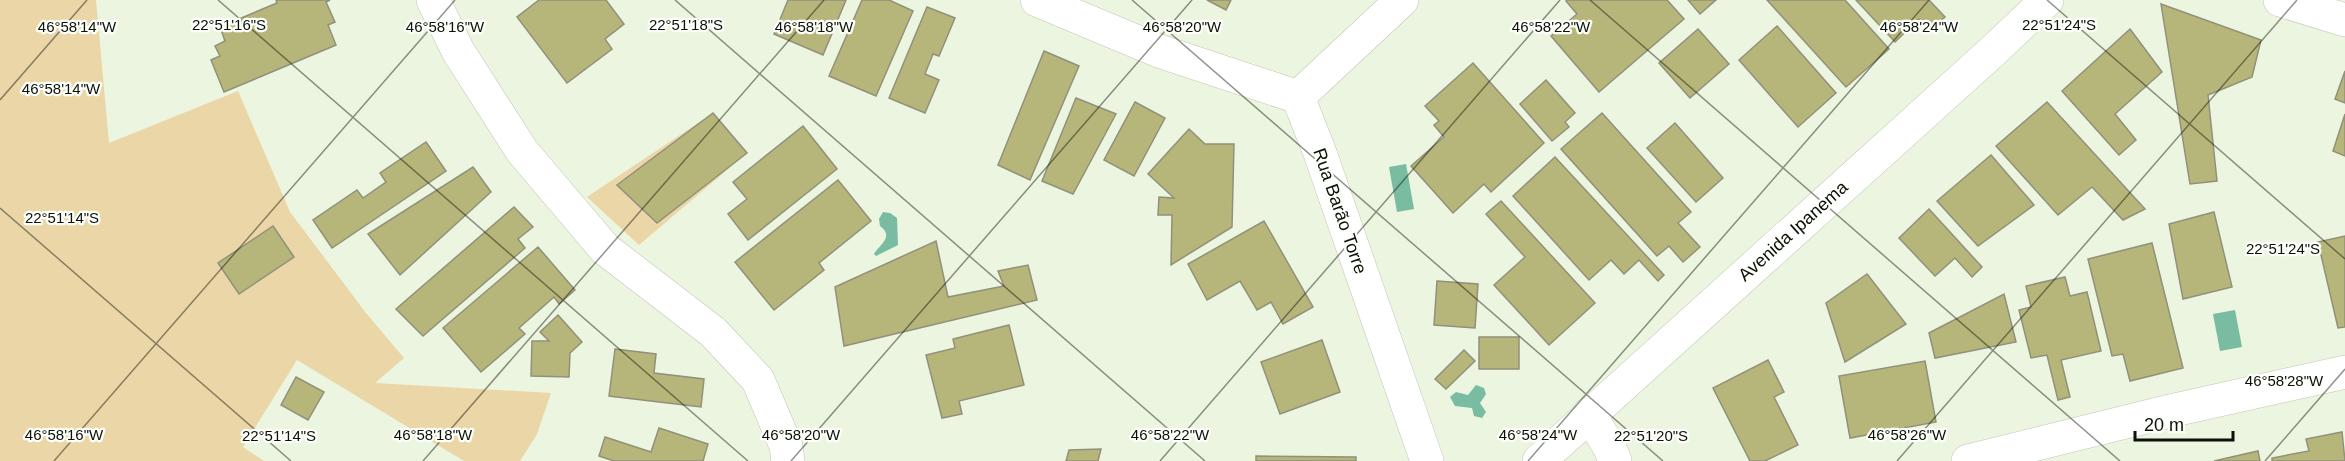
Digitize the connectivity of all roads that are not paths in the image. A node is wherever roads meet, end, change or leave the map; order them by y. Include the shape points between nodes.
1 (432, 0) edge
2 (1036, 0) edge
3 (1402, 0) edge
4 (2047, 0) edge
5 (2280, 0) edge
6 (2345, 20) edge
7 (1298, 97) junction
8 (2345, 372) edge
9 (1589, 414) junction
10 (788, 461) edge
11 (1427, 461) edge
12 (1539, 461) edge
13 (1615, 461) edge
14 (1968, 461) edge

1 - 10 street via 458,51 522,151 605,249 713,332 758,380 786,446
2 - 7 street via 1160,51
3 - 7 street
4 - 9 street, Avenida Ipanema
5 - 6 street
7 - 11 street, Rua Barão Torre
8 - 14 street
9 - 12 street, Avenida Ipanema
9 - 13 street

